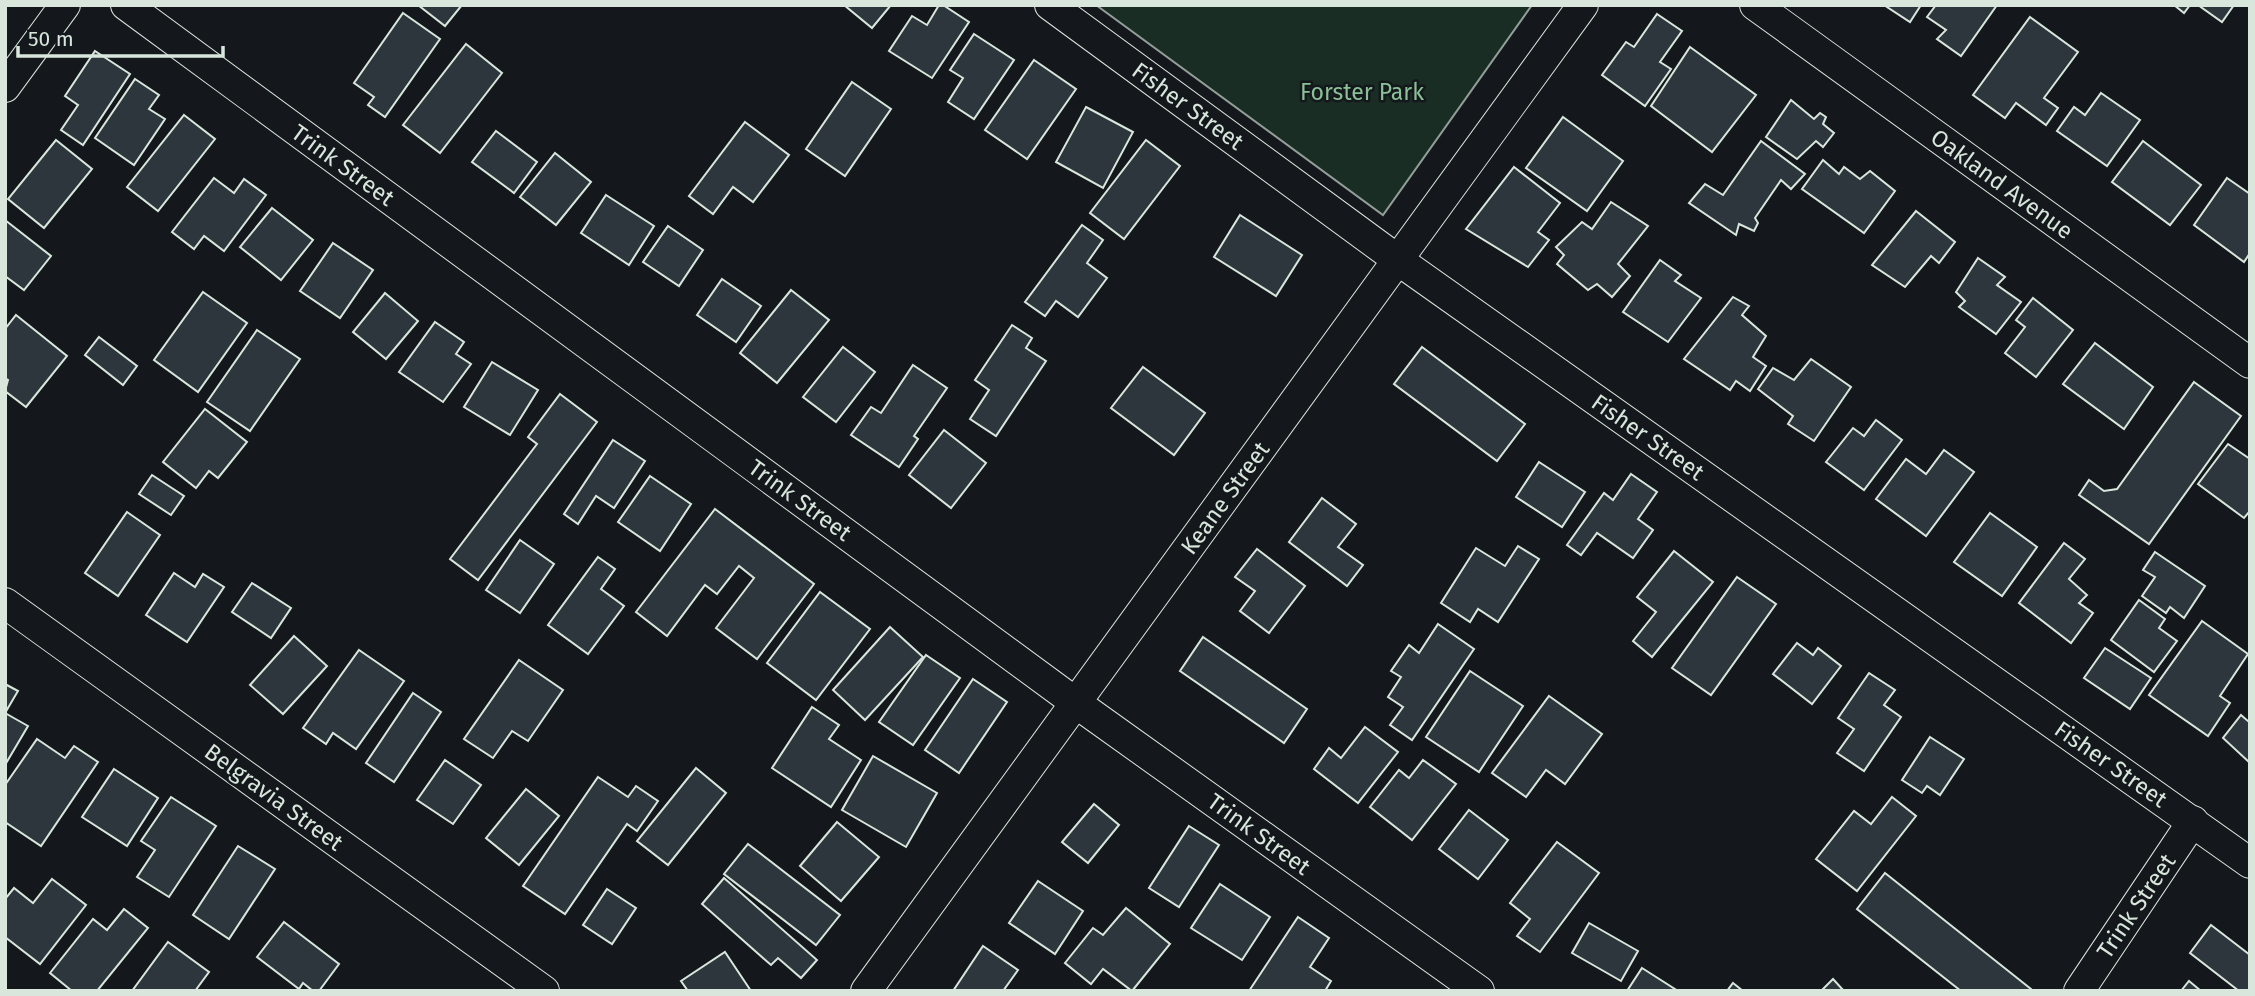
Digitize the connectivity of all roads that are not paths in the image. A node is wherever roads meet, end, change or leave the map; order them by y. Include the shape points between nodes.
1 (65, 5) edge
2 (126, 5) edge
3 (1050, 5) edge
4 (1583, 5) edge
5 (1755, 5) edge
6 (5, 87) edge
7 (1398, 260) junction
8 (2250, 363) edge
9 (5, 603) edge
10 (1076, 703) junction
11 (2193, 821) junction
12 (2250, 863) edge
13 (544, 991) edge
14 (866, 991) edge
15 (1479, 991) edge
16 (2079, 991) edge

1 - 6 street
2 - 10 street, Trink Street
3 - 7 street, Fisher Street
4 - 7 street, Keane Street
5 - 8 street, Oakland Avenue
7 - 10 street, Keane Street
7 - 11 street, Fisher Street
9 - 13 street, Belgravia Street
10 - 14 street, Keane Street
10 - 15 street, Trink Street
11 - 12 street, Fisher Street
11 - 16 street, Trink Street

